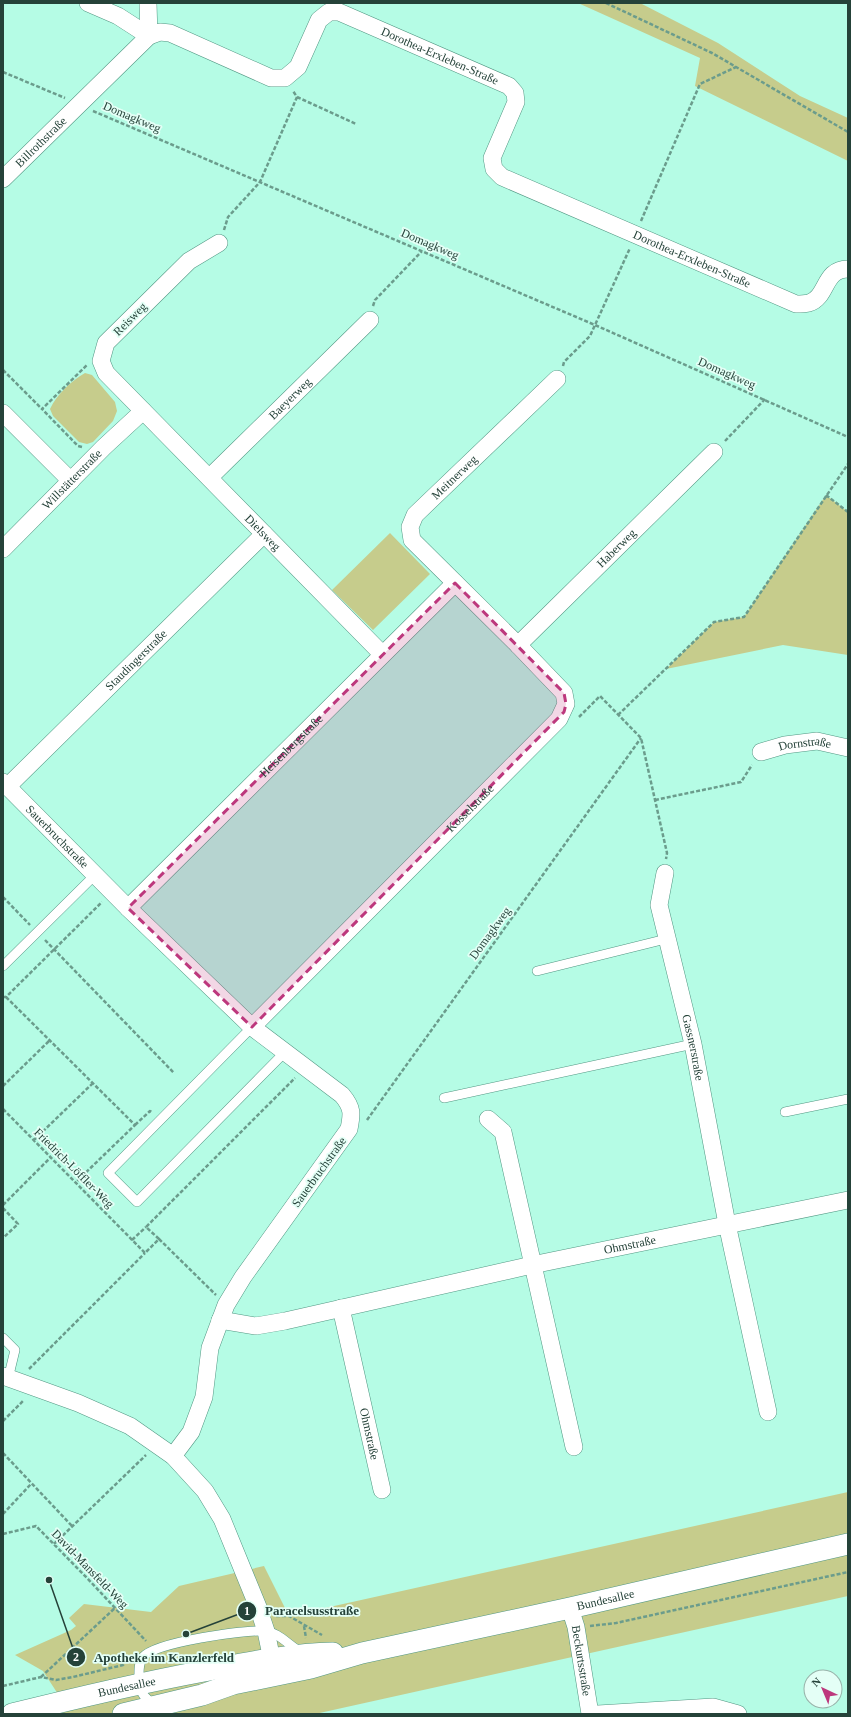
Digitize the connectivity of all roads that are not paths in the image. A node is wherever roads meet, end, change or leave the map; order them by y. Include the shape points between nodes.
1 (88, 3) edge
2 (148, 3) edge
3 (149, 36) junction
4 (3, 179) edge
5 (219, 243) road end
6 (848, 269) edge
7 (370, 320) road end
8 (557, 379) road end
9 (143, 411) junction
10 (3, 413) edge
11 (714, 452) road end
12 (210, 477) junction
13 (71, 482) junction
14 (264, 534) junction
15 (3, 549) edge
16 (455, 583) junction
17 (518, 645) junction
18 (382, 654) junction
19 (848, 748) edge
20 (761, 752) road end
21 (5, 784) edge
22 (665, 873) road end
23 (95, 875) junction
24 (128, 908) junction
25 (666, 939) junction
26 (3, 966) edge
27 (537, 971) dead end
28 (252, 1027) junction
29 (693, 1044) junction
30 (285, 1052) junction
31 (444, 1098) dead end
32 (848, 1099) edge
33 (785, 1112) dead end
34 (488, 1119) dead end
35 (848, 1200) edge
36 (727, 1224) junction
37 (532, 1265) junction
38 (341, 1308) junction
39 (223, 1312) junction
40 (3, 1338) edge
41 (9, 1379) edge
42 (768, 1412) dead end
43 (574, 1447) dead end
44 (172, 1456) junction
45 (382, 1490) dead end
46 (848, 1544) edge
47 (570, 1608) junction
48 (266, 1631) junction
49 (362, 1653) junction
50 (308, 1654) junction
51 (274, 1667) junction
52 (140, 1684) junction
53 (159, 1706) junction
54 (12, 1714) edge
55 (123, 1714) edge
56 (590, 1714) edge
57 (598, 1714) edge
58 (738, 1714) edge

1 - 3 street via 118,16
2 - 3 street
3 - 4 street, Billrothstraße
3 - 6 street, Dorothea-Erxleben-Straße via 160,32 170,33 271,78 285,78 298,67 319,20 329,12 339,12 509,86 515,93 516,102 492,158 494,169 502,177 796,304 810,303 819,295 831,275 840,269
5 - 9 street, Reisweg via 189,260 106,343 101,361 106,373
7 - 12 street, Baeyerweg
8 - 16 street, Meitnerweg via 415,515 410,527 412,540
9 - 12 street, Dielsweg
9 - 13 street, Willstätterstraße via 104,446
10 - 13 street
11 - 17 street, Haberweg
12 - 14 street, Dielsweg
13 - 15 street, Willstätterstraße
14 - 18 street, Dielsweg
14 - 21 street, Staudingerstraße
16 - 17 street
16 - 18 street, Heisenbergstraße
17 - 28 street, Kosselstraße via 564,693 564,712
18 - 24 street, Heisenbergstraße
19 - 20 street, Dornstraße via 817,741 785,745
21 - 23 street, Sauerbruchstraße
22 - 25 street, Gassnerstraße via 659,905
23 - 24 street, Sauerbruchstraße
23 - 26 lane
24 - 28 street, Sauerbruchstraße
25 - 27 lane
25 - 29 street, Gassnerstraße
28 - 30 street, Sauerbruchstraße
28 - 30 lane via 108,1173 137,1202
29 - 31 lane
29 - 36 street, Gassnerstraße
30 - 39 street, Sauerbruchstraße via 350,1104 352,1116 349,1129 243,1277
32 - 33 lane
34 - 37 street via 503,1132
35 - 36 street, Ohmstraße
36 - 37 street, Ohmstraße
36 - 42 street
37 - 38 street, Ohmstraße
37 - 43 street
38 - 39 street, Ohmstraße via 256,1326
38 - 45 street, Ohmstraße
39 - 44 street, Sauerbruchstraße via 210,1348 204,1397 191,1432
40 - 41 lane via 15,1350
41 - 44 street via 130,1426
44 - 48 street via 206,1491 222,1519
46 - 47 street, Bundesallee
47 - 49 street, Bundesallee
47 - 56 street, Beckurtsstraße via 576,1627
48 - 50 lane via 278,1635 299,1651
48 - 51 street
48 - 52 lane via 225,1633 155,1649 143,1657 139,1669
49 - 50 street, Bundesallee
49 - 51 street, Bundesallee via 311,1668
50 - 51 street, Bundesallee
51 - 52 street, Bundesallee
51 - 53 street, Bundesallee via 202,1695
52 - 53 lane via 142,1694 149,1702
52 - 54 street, Bundesallee
53 - 55 street, Bundesallee
57 - 58 street via 713,1707

